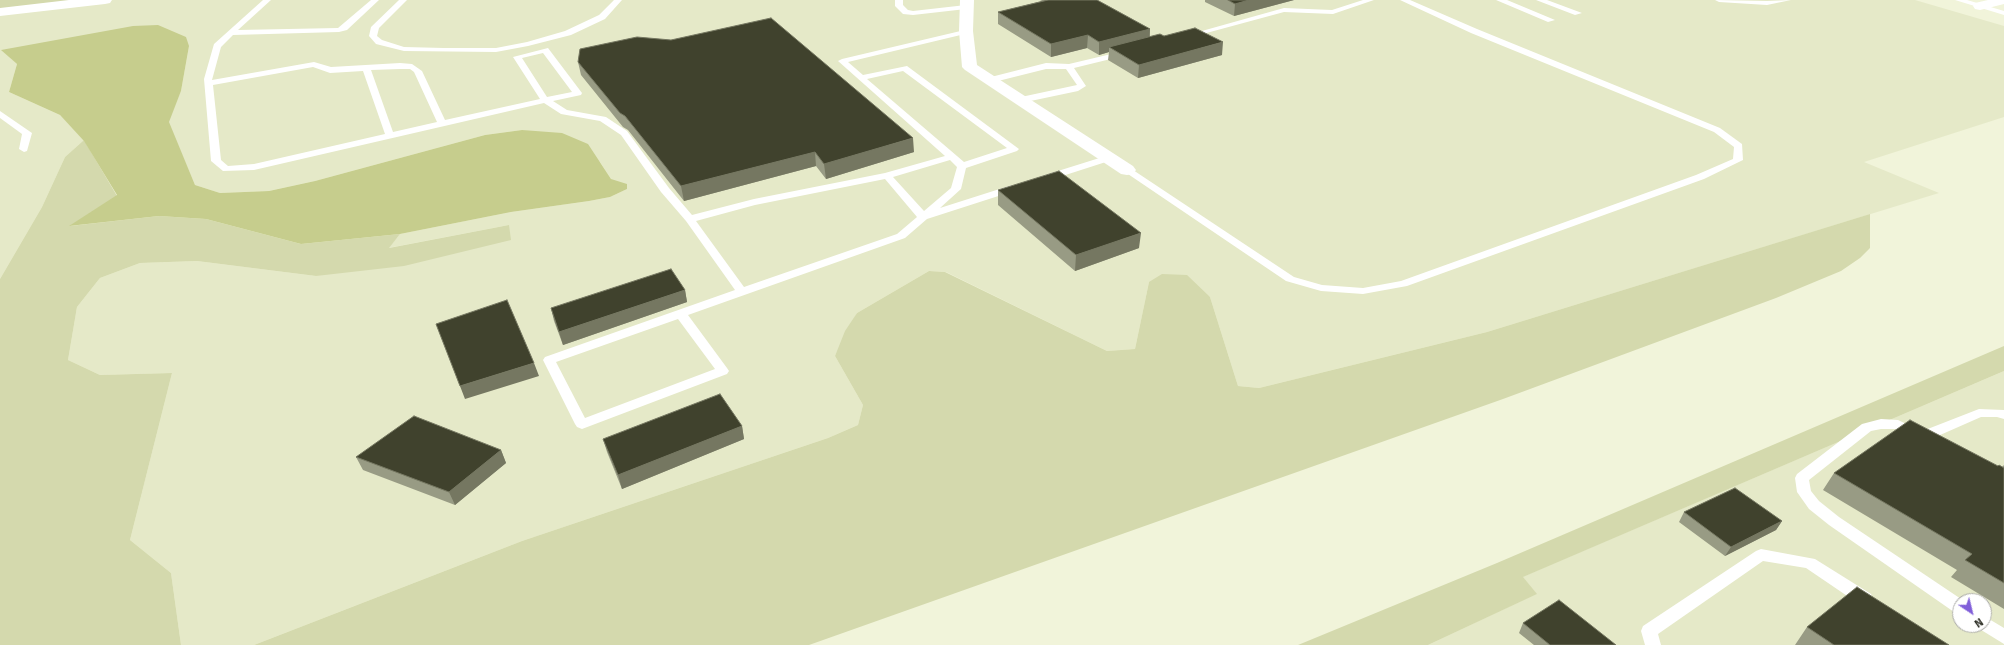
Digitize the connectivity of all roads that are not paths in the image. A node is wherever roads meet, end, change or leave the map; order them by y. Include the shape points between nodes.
1 (105, 0) edge
2 (267, 0) edge
3 (375, 0) edge
4 (403, 0) edge
5 (618, 0) edge
6 (899, 0) edge
7 (1370, 0) edge
8 (1404, 0) edge
9 (1500, 0) edge
10 (1526, 0) edge
11 (1540, 0) edge
12 (1719, 0) edge
13 (1787, 0) edge
14 (1959, 0) edge
15 (2004, 0) edge
16 (966, 4) edge
17 (1511, 4) junction
18 (1980, 6) junction
19 (0, 12) edge
20 (1578, 13) dead end
21 (2004, 13) edge
22 (1551, 20) dead end
23 (966, 31) junction
24 (231, 32) junction
25 (1177, 39) edge
26 (528, 44) junction
27 (496, 50) junction
28 (1131, 51) edge
29 (517, 57) junction
30 (1069, 67) junction
31 (366, 68) junction
32 (861, 78) junction
33 (990, 80) junction
34 (209, 83) junction
35 (544, 100) junction
36 (1021, 100) junction
37 (0, 114) edge
38 (442, 124) junction
39 (390, 136) junction
40 (24, 149) dead end
41 (951, 157) junction
42 (1109, 158) junction
43 (962, 166) junction
44 (1127, 170) joint
45 (887, 176) junction
46 (1037, 181) edge
47 (1022, 186) edge
48 (924, 217) junction
49 (690, 219) junction
50 (742, 292) junction
51 (681, 314) junction
52 (2004, 415) edge
53 (1922, 437) junction
54 (1934, 446) edge
55 (1952, 602) edge
56 (1876, 606) edge
57 (1992, 629) edge
58 (2004, 637) edge
59 (1653, 645) edge

1 - 19 street
2 - 24 lane
3 - 24 lane via 339,30
4 - 27 lane via 375,27 373,36 379,42 404,49
5 - 26 lane via 602,17 568,33
6 - 16 lane via 899,6 906,12 913,13
7 - 25 lane via 1333,12 1284,10
8 - 44 lane via 1717,130 1739,146 1738,160 1700,177 1403,284 1363,291 1321,288 1290,279
9 - 17 lane
10 - 17 lane
11 - 20 lane
12 - 13 lane via 1767,3
14 - 18 lane
15 - 18 street
16 - 23 street
17 - 22 lane
18 - 21 lane
23 - 32 lane via 842,61
23 - 33 street via 970,67
24 - 34 lane via 217,46
26 - 27 lane
26 - 29 lane
27 - 29 lane
28 - 30 lane
29 - 35 lane
29 - 35 lane via 545,50 578,93
30 - 33 lane via 1046,66
30 - 36 lane via 1082,86
31 - 34 lane via 330,70 314,64 300,65
31 - 38 lane via 400,66 412,67 418,71
31 - 39 lane
32 - 41 lane
32 - 43 lane via 904,68 1014,149
33 - 36 street
34 - 39 lane via 216,161 226,169 254,167
35 - 38 lane
35 - 49 lane via 564,112 603,120 624,133 665,190
36 - 42 street
37 - 40 lane via 27,133
38 - 39 lane
41 - 43 lane
41 - 45 lane
42 - 44 street
42 - 46 lane
43 - 48 lane via 956,189
45 - 48 lane
45 - 49 lane via 754,202
47 - 48 lane
48 - 50 lane via 901,236
49 - 50 lane
50 - 51 lane
51 - 51 lane via 549,360 582,424 723,371
52 - 53 lane via 1979,414
53 - 54 lane
53 - 55 lane via 1898,425 1867,426 1802,478 1804,492 1814,505 1834,521
56 - 59 lane via 1810,563 1761,555 1649,631
57 - 58 lane

